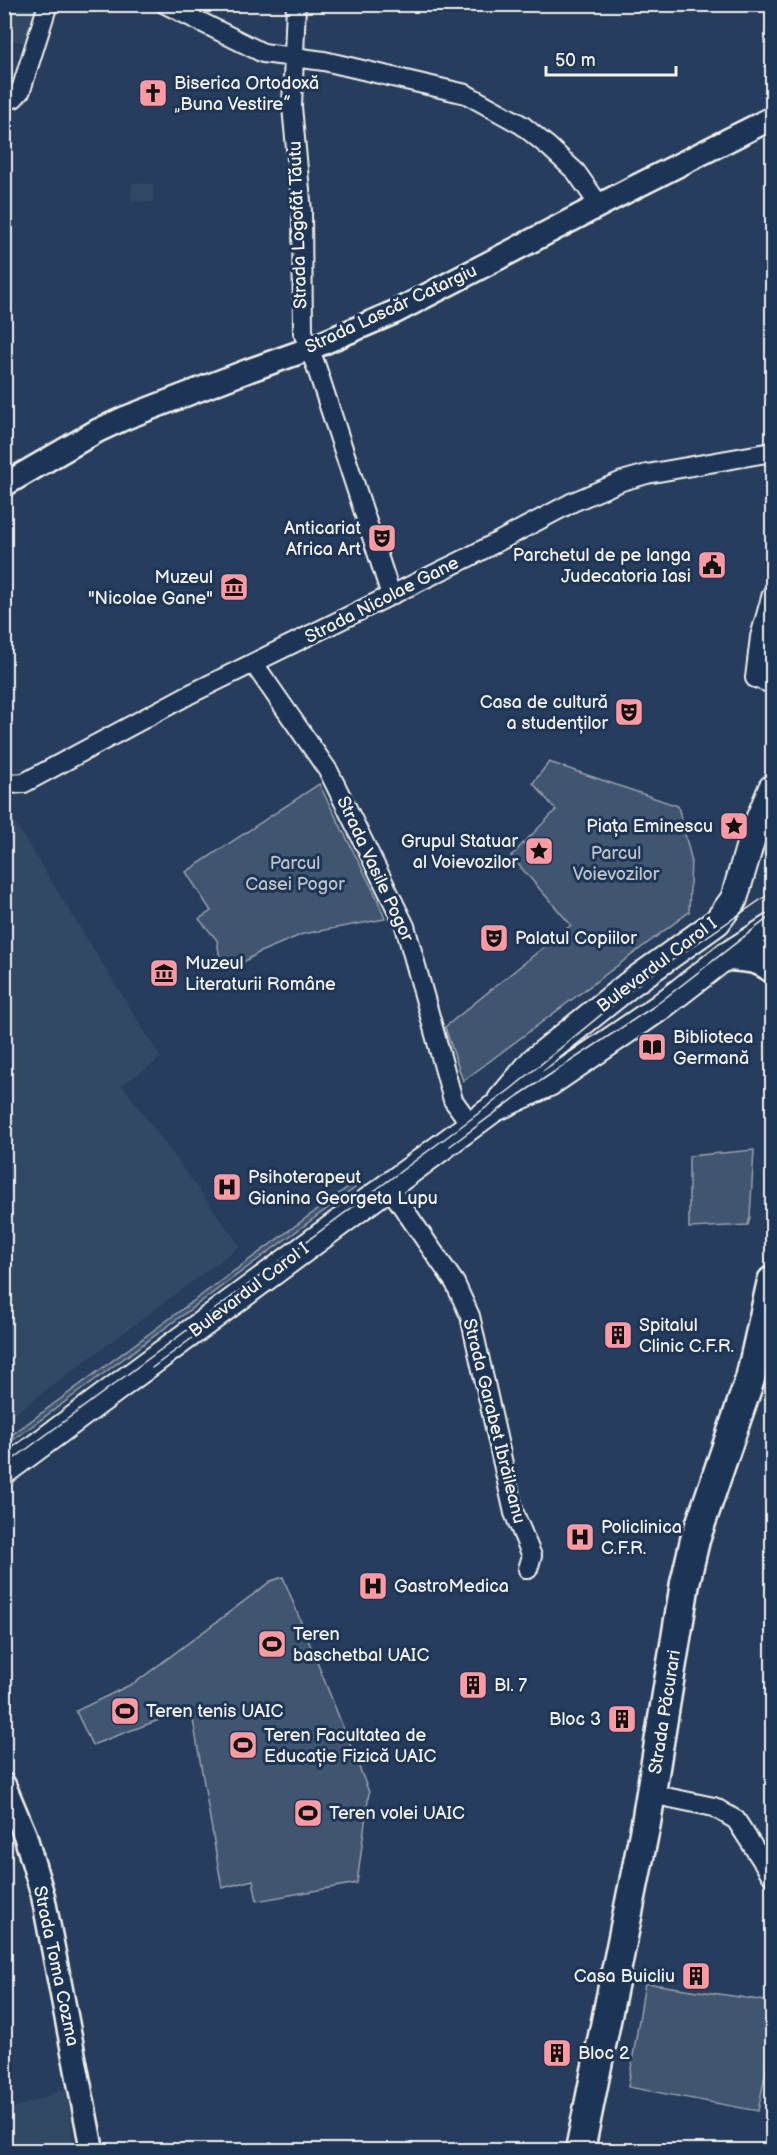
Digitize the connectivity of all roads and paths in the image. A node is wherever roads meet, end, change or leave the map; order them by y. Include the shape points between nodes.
1 (48, 4) edge
2 (165, 4) edge
3 (296, 4) edge
4 (293, 56) junction
5 (4, 100) edge
6 (772, 118) edge
7 (600, 206) junction
8 (309, 349) junction
9 (772, 452) edge
10 (4, 486) edge
11 (772, 594) edge
12 (391, 595) junction
13 (254, 664) junction
14 (772, 684) edge
15 (4, 783) edge
16 (772, 788) edge
17 (772, 804) edge
18 (772, 820) edge
19 (772, 927) edge
20 (728, 956) junction
21 (772, 968) edge
22 (493, 1109) junction
23 (471, 1125) junction
24 (388, 1186) junction
25 (772, 1281) edge
26 (4, 1471) edge
27 (528, 1569) dead end
28 (4, 1785) edge
29 (651, 1794) junction
30 (772, 1876) edge
31 (92, 2151) edge
32 (580, 2151) edge

1 - 5 street via 21,90 14,98
2 - 4 street via 263,53
3 - 4 street, Strada Logofăt Tăutu
4 - 7 street via 466,94 522,124 576,172
4 - 8 street, Strada Logofăt Tăutu via 292,107 302,211 303,332
6 - 7 street, Strada Lascăr Catargiu
7 - 8 street, Strada Lascăr Catargiu via 395,312
8 - 10 street, Strada Lascăr Catargiu via 125,418
8 - 12 street, Strada Logofăt Tăutu
9 - 12 street, Strada Nicolae Gane via 621,481
11 - 14 street via 760,637 755,678
12 - 13 street, Strada Nicolae Gane
13 - 15 street, Strada Nicolae Gane via 24,783
13 - 23 street, Strada Vasile Pogor via 329,772 405,926 453,1100
16 - 22 main road, Bulevardul Carol I via 753,834 734,899 717,922 630,984 534,1061
17 - 18 main road
19 - 20 main road, Bulevardul Carol I
20 - 21 main road via 748,957
20 - 22 main road, Bulevardul Carol I via 549,1083
22 - 23 main road, Bulevardul Carol I
23 - 24 main road, Bulevardul Carol I
24 - 26 main road, Bulevardul Carol I
24 - 27 street, Strada Garabet Ibrăileanu via 455,1283 470,1316 514,1513 532,1556
25 - 29 main road, Strada Păcurari via 750,1379 695,1540
28 - 31 street, Strada Toma Cozma via 25,1835 43,1896
29 - 30 street via 714,1807 736,1820
29 - 32 main road, Strada Păcurari

